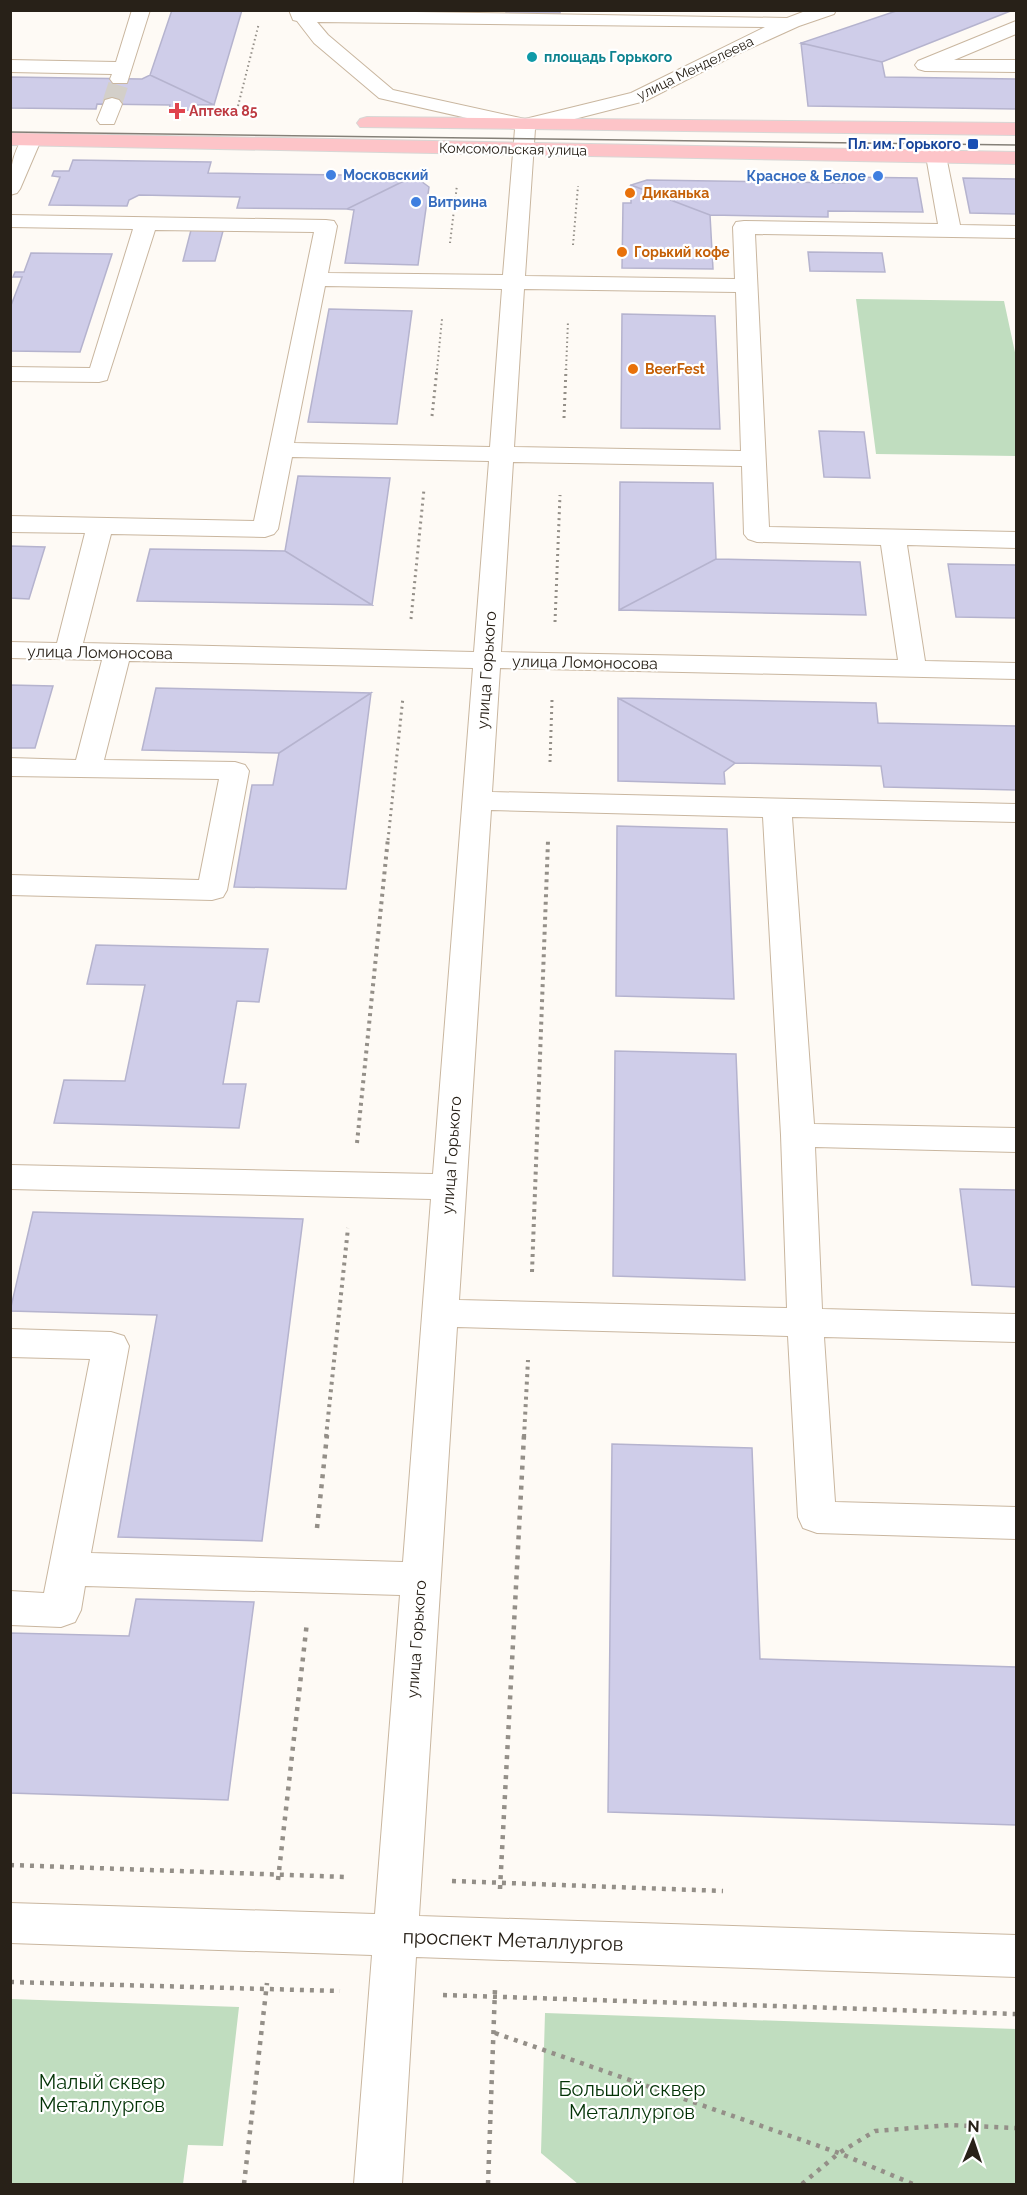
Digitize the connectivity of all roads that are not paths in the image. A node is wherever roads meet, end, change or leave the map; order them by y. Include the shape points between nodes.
1 (141, 10) edge
2 (827, 10) edge
3 (299, 13) edge
4 (421, 14) edge
5 (651, 15) edge
6 (792, 22) junction
7 (1017, 27) edge
8 (10, 66) edge
9 (1017, 66) edge
10 (86, 120) dead end
11 (130, 120) dead end
12 (350, 123) dead end
13 (1017, 129) edge
14 (525, 137) junction
15 (21, 140) edge
16 (936, 156) junction
17 (1017, 158) edge
18 (10, 189) edge
19 (10, 221) edge
20 (146, 224) junction
21 (950, 230) junction
22 (1017, 232) edge
23 (315, 279) junction
24 (515, 282) junction
25 (747, 286) junction
26 (10, 374) edge
27 (281, 450) junction
28 (502, 454) junction
29 (754, 459) junction
30 (10, 525) edge
31 (100, 526) junction
32 (893, 537) junction
33 (1017, 540) edge
34 (10, 650) edge
35 (68, 651) junction
36 (117, 653) junction
37 (488, 660) junction
38 (913, 669) junction
39 (1017, 671) edge
40 (10, 767) edge
41 (88, 768) junction
42 (477, 801) junction
43 (777, 808) junction
44 (1017, 813) edge
45 (10, 885) edge
46 (798, 1135) junction
47 (1017, 1140) edge
48 (10, 1177) edge
49 (449, 1187) junction
50 (440, 1313) junction
51 (805, 1323) junction
52 (1017, 1328) edge
53 (10, 1343) edge
54 (1017, 1523) edge
55 (69, 1569) junction
56 (421, 1579) junction
57 (10, 1608) edge
58 (10, 1923) edge
59 (395, 1936) junction
60 (1017, 1956) edge
61 (378, 2184) edge

1 - 8 street via 121,74
2 - 6 street, улица Менделеева
3 - 4 street
3 - 14 street via 321,39 386,94
4 - 5 street
5 - 6 street
6 - 14 street, улица Менделеева via 638,97
7 - 9 street via 925,65
10 - 11 main road via 109,112
12 - 14 main road, Комсомольская улица
13 - 14 main road, Комсомольская улица
14 - 15 main road, Комсомольская улица
14 - 16 main road, Комсомольская улица
14 - 24 street, улица Горького
15 - 18 street
16 - 17 main road, Комсомольская улица
16 - 21 street
19 - 20 street
20 - 23 street via 326,226
20 - 26 street via 99,375
21 - 22 street
21 - 25 street via 744,227
23 - 24 street
23 - 27 street
24 - 25 street
24 - 28 street, улица Горького
25 - 29 street
27 - 28 street
27 - 31 street via 265,529
28 - 29 street
28 - 37 street, улица Горького
29 - 32 street via 757,534
30 - 31 street
31 - 35 street
32 - 33 street
32 - 38 street
34 - 35 street, улица Ломоносова
35 - 36 street, улица Ломоносова
36 - 37 street, улица Ломоносова
36 - 41 street
37 - 38 street, улица Ломоносова
37 - 42 street, улица Горького
38 - 39 street, улица Ломоносова
40 - 41 street
41 - 45 street via 235,771 212,890
42 - 43 street
42 - 49 street, улица Горького
43 - 44 street
43 - 46 street
46 - 47 street
46 - 51 street
48 - 49 street
49 - 50 street, улица Горького
50 - 51 street
50 - 56 street, улица Горького
51 - 52 street
51 - 54 street via 817,1517
53 - 55 street via 111,1346
55 - 56 street
55 - 57 street via 61,1610
56 - 59 street, улица Горького
58 - 59 street, проспект Металлургов
59 - 60 street, проспект Металлургов
59 - 61 street, улица Горького

